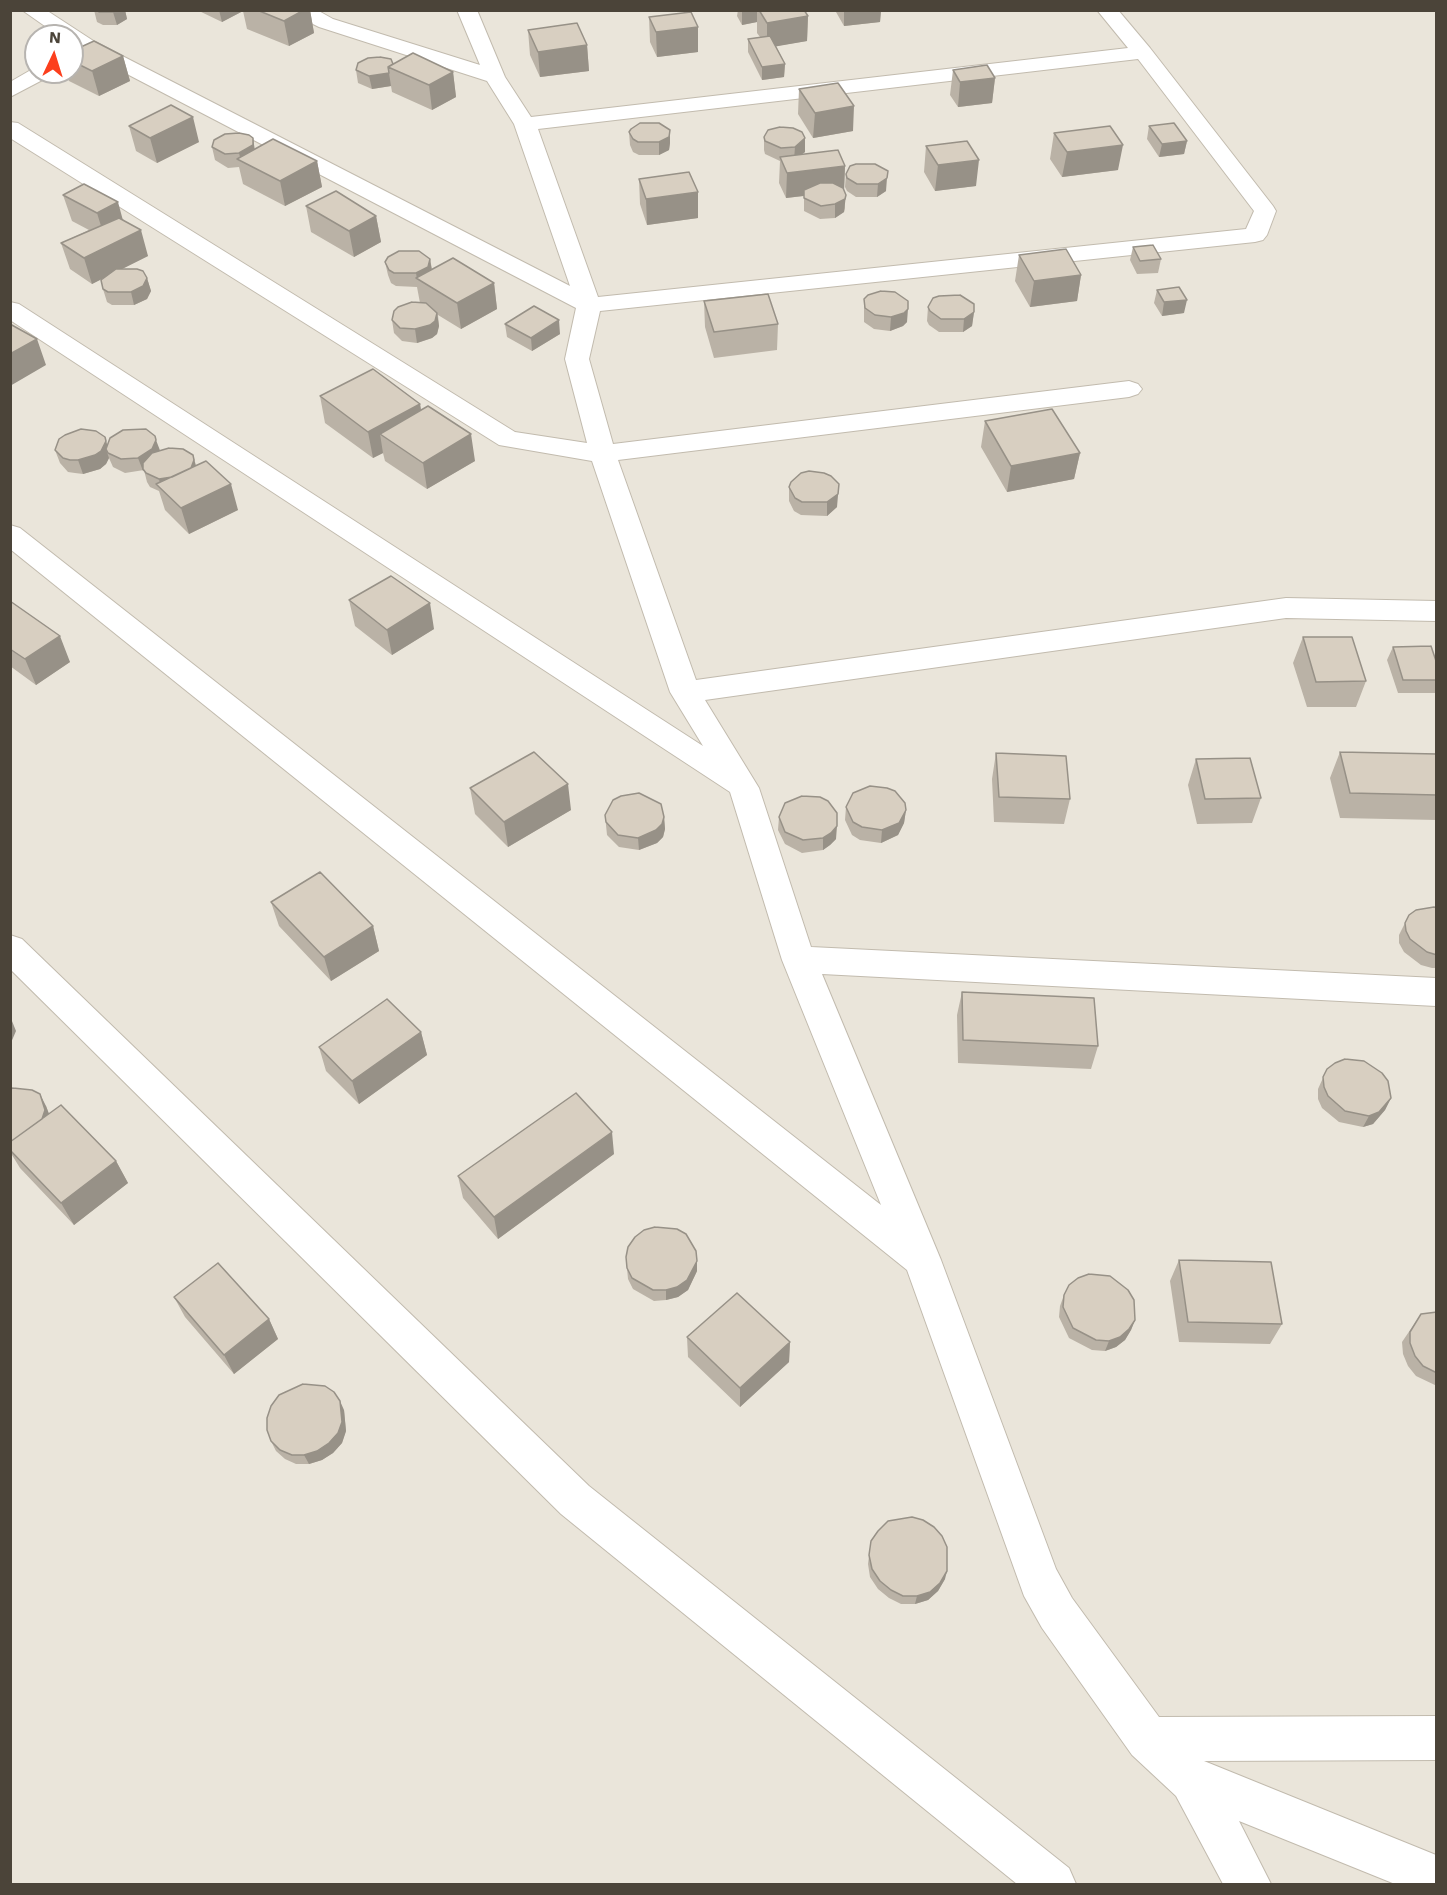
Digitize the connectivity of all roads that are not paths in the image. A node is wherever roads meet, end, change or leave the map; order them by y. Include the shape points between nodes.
1 (32, 10) edge
2 (300, 10) edge
3 (467, 10) edge
4 (1107, 10) edge
5 (49, 24) edge
6 (84, 52) edge
7 (1143, 52) junction
8 (495, 77) junction
9 (24, 83) edge
10 (10, 91) edge
11 (525, 124) junction
12 (10, 128) edge
13 (589, 305) junction
14 (10, 309) edge
15 (1129, 389) dead end
16 (603, 454) junction
17 (10, 534) edge
18 (1437, 611) edge
19 (685, 692) junction
20 (744, 788) junction
21 (10, 948) edge
22 (800, 960) junction
23 (1437, 992) edge
24 (922, 1260) junction
25 (1148, 1738) junction
26 (1437, 1738) edge
27 (1192, 1780) junction
28 (1437, 1878) edge
29 (1053, 1884) edge
30 (1248, 1884) edge

1 - 5 street
2 - 8 street via 326,23
3 - 8 street
4 - 7 street
6 - 13 street
7 - 11 street
7 - 13 street via 1265,211 1255,235
8 - 11 street
9 - 10 street
11 - 13 street
12 - 16 street via 507,439
13 - 16 street via 578,359
14 - 20 street
15 - 16 street
16 - 19 street
17 - 24 street
18 - 19 street via 1287,608
19 - 20 street
20 - 22 street
21 - 29 street via 575,1500
22 - 23 street
22 - 24 street
24 - 25 street via 1039,1581 1057,1613
25 - 26 street
25 - 27 street
27 - 28 street
27 - 30 street

